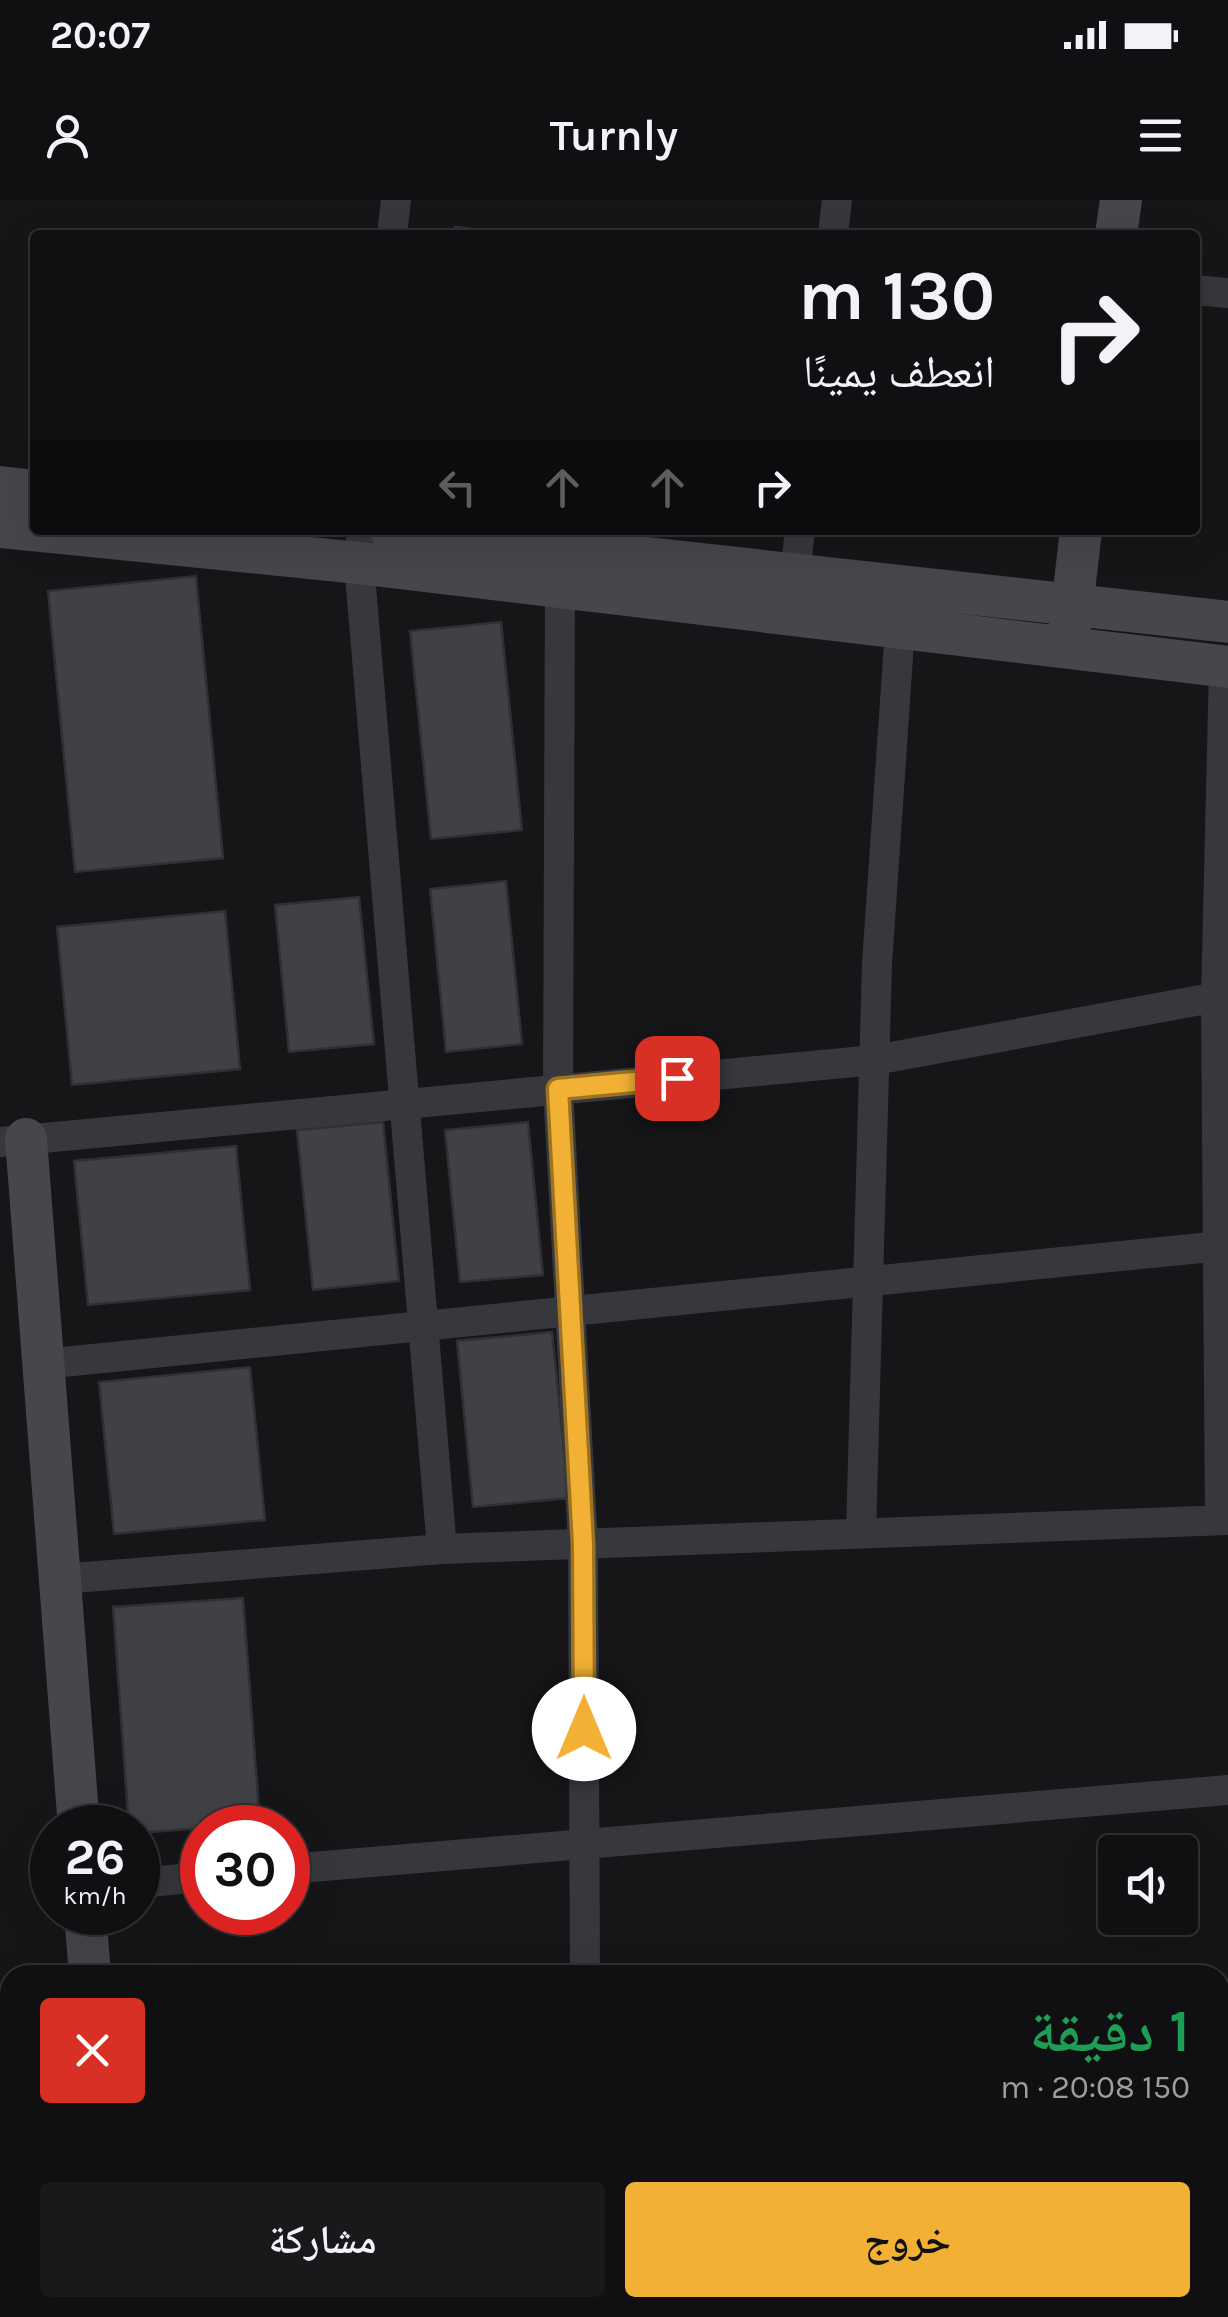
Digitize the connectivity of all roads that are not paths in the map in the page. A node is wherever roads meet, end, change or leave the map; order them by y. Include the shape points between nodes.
1 (394, 200) edge
2 (837, 200) edge
3 (1120, 200) edge
4 (392, 230) edge
5 (834, 230) edge
6 (1117, 230) edge
7 (1200, 290) edge
8 (1228, 293) edge
9 (0, 487) edge
10 (30, 490) edge
11 (0, 527) edge
12 (30, 529) edge
13 (144, 535) edge
14 (422, 535) edge
15 (799, 535) edge
16 (1080, 535) edge
17 (360, 547) edge
18 (560, 588) junction
19 (792, 595) junction
20 (1072, 605) junction
21 (1228, 622) edge
22 (900, 628) junction
23 (1067, 648) junction
24 (1226, 666) edge
25 (1222, 998) edge
26 (875, 1060) junction
27 (558, 1089) junction
28 (402, 1102) junction
29 (13, 1140) edge
30 (1221, 1246) junction
31 (868, 1281) junction
32 (571, 1311) junction
33 (422, 1326) junction
34 (44, 1364) junction
35 (1224, 1520) edge
36 (861, 1533) junction
37 (583, 1544) junction
38 (442, 1549) junction
39 (60, 1579) junction
40 (1228, 1790) edge
41 (77, 1805) edge
42 (584, 1841) junction
43 (310, 1867) edge
44 (87, 1935) edge
45 (89, 1965) edge
46 (585, 1965) edge

1 - 4 street
2 - 5 street
3 - 6 street
7 - 8 street
9 - 10 street
11 - 12 street
13 - 17 street
14 - 19 street
15 - 19 street
16 - 20 street
17 - 18 street
17 - 28 street
18 - 19 street
18 - 27 street
19 - 20 street
19 - 22 street
20 - 21 street
20 - 23 street
22 - 23 street
22 - 26 street
23 - 24 street
24 - 25 street
25 - 26 street
25 - 30 street
26 - 27 street
26 - 31 street
27 - 28 street
27 - 32 street
28 - 29 street
28 - 33 street
29 - 34 street
30 - 31 street
30 - 35 street
31 - 32 street
31 - 36 street
32 - 33 street
32 - 37 street
33 - 34 street
33 - 38 street
34 - 39 street
35 - 36 street
36 - 37 street
37 - 38 street
37 - 42 street
38 - 39 street
39 - 41 street
40 - 42 street
42 - 43 street
42 - 46 street
44 - 45 street

